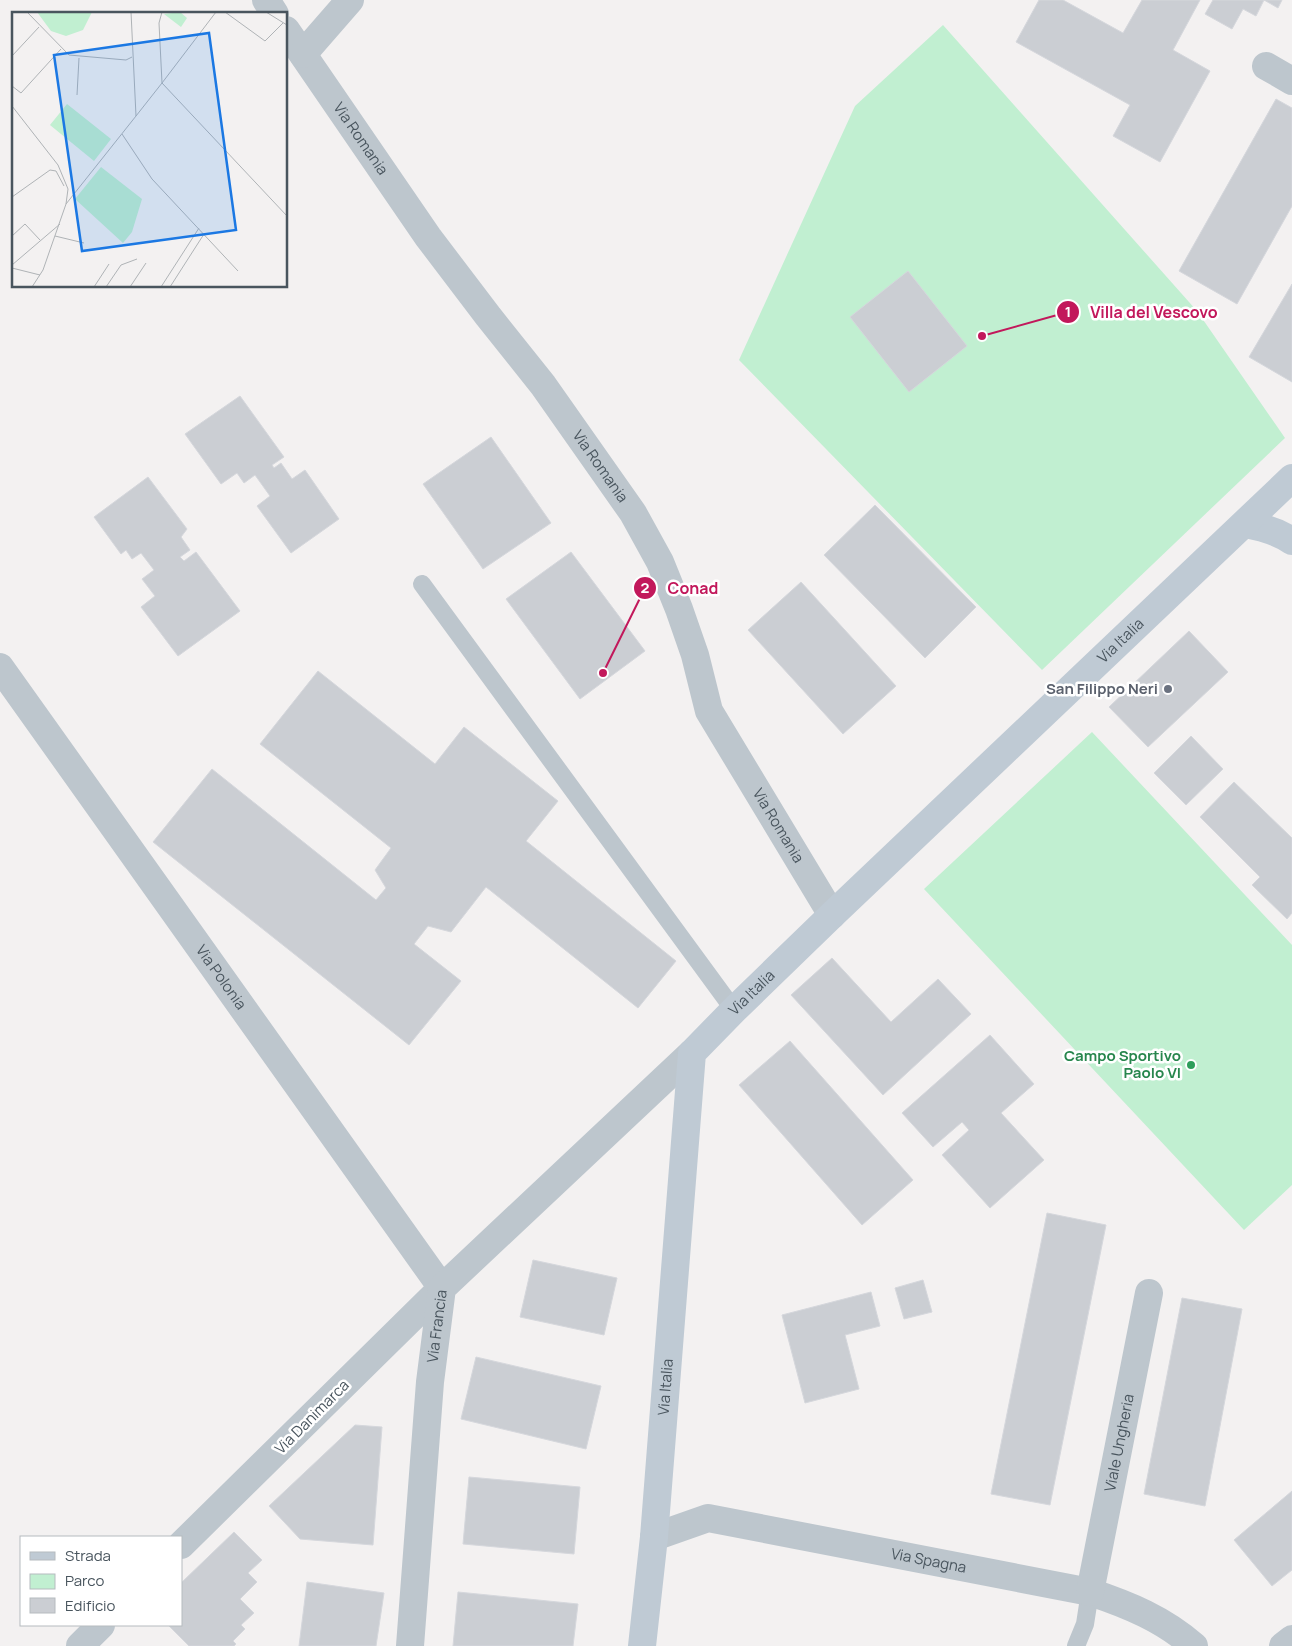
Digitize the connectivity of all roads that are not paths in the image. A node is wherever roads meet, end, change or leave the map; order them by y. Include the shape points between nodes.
1 (350, 0) edge
2 (288, 33) edge
3 (302, 54) junction
4 (1266, 66) dead end
5 (1292, 81) edge
6 (1292, 478) edge
7 (1245, 524) junction
8 (1292, 541) edge
9 (422, 584) dead end
10 (0, 667) edge
11 (832, 915) junction
12 (734, 1010) junction
13 (692, 1053) junction
14 (442, 1288) junction
15 (1149, 1293) dead end
16 (654, 1537) junction
17 (182, 1544) edge
18 (1090, 1592) junction
19 (100, 1626) edge
20 (1292, 1639) edge
21 (80, 1646) edge
22 (410, 1646) edge
23 (642, 1646) edge
24 (1076, 1646) edge
25 (1194, 1646) edge
26 (1283, 1646) edge

1 - 3 street
2 - 3 street, Via Romania
3 - 11 street, Via Romania via 428,237 543,385 633,513 660,562 679,609 709,711
4 - 5 street
6 - 7 street, Via Italia
7 - 8 street via 1274,531
7 - 11 street, Via Italia
9 - 12 lane
10 - 14 street, Via Polonia
11 - 12 street, Via Italia
12 - 13 street, Via Italia
13 - 14 street, Via Francia
13 - 16 street, Via Italia
14 - 17 street, Via Danimarca
14 - 22 street, Via Francia via 430,1382
15 - 18 street, Viale Ungheria
16 - 18 street, Via Spagna via 708,1518
16 - 23 street, Via Italia
18 - 24 lane via 1085,1624
18 - 25 street, Via Spagna via 1154,1618
19 - 21 street
20 - 26 street

